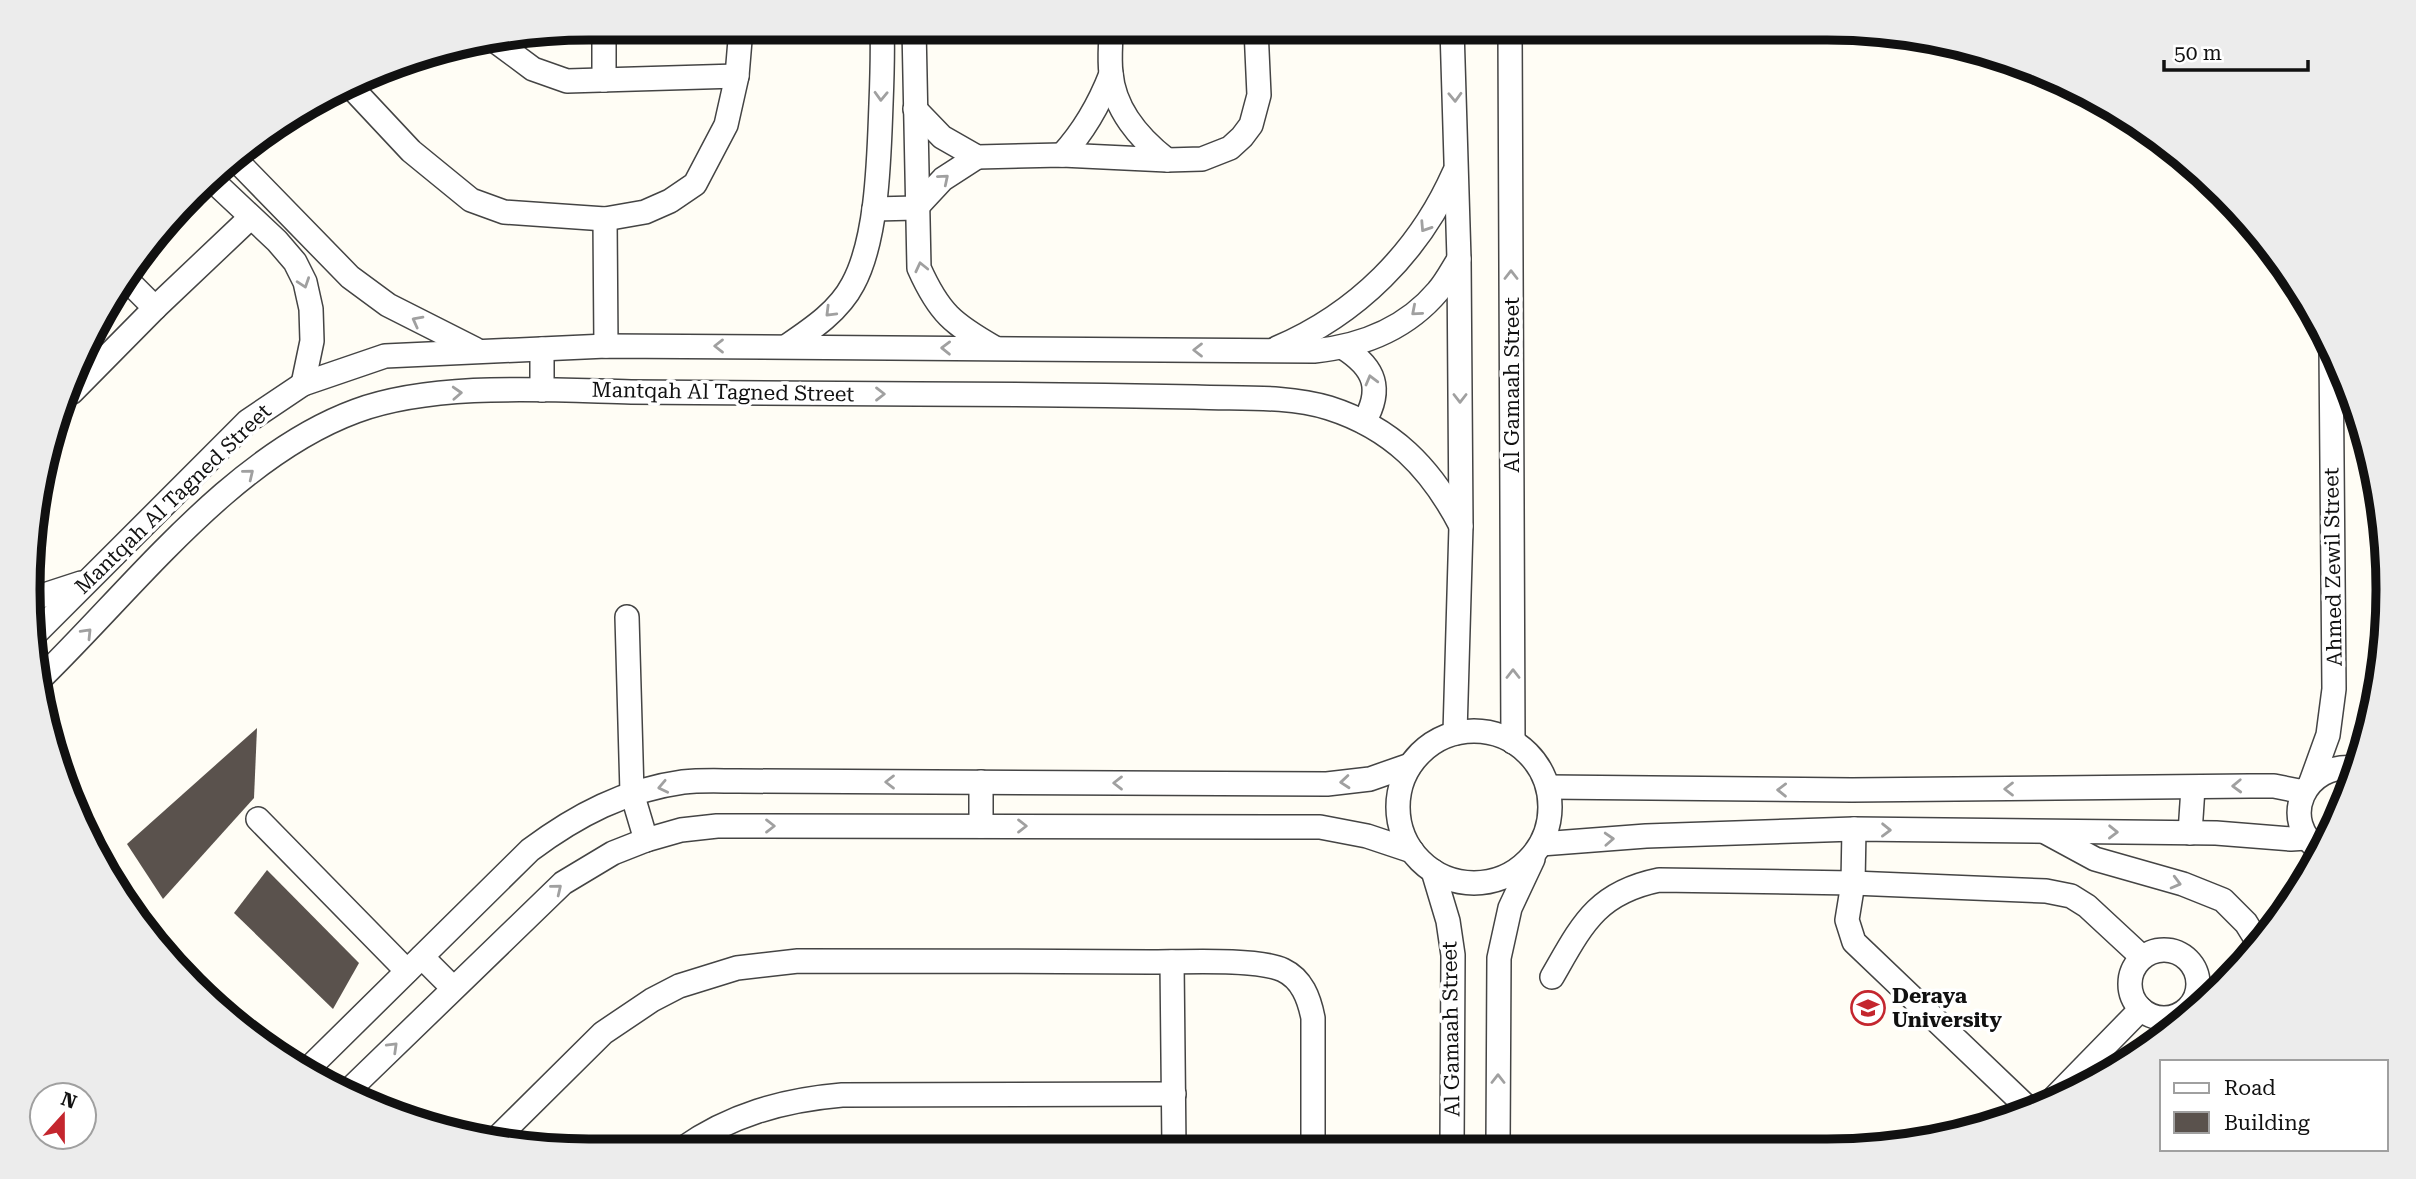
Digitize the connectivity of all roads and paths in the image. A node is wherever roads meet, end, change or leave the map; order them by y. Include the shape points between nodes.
1 (604, 40) edge
2 (740, 40) edge
3 (882, 40) edge
4 (914, 40) edge
5 (1111, 40) edge
6 (1259, 40) edge
7 (1452, 40) edge
8 (1510, 40) edge
9 (504, 47) edge
10 (1111, 74) junction
11 (737, 76) junction
12 (604, 80) junction
13 (356, 93) edge
14 (915, 109) junction
15 (1062, 155) junction
16 (977, 157) junction
17 (1167, 160) junction
18 (241, 166) edge
19 (1457, 167) junction
20 (218, 185) edge
21 (916, 208) junction
22 (874, 209) junction
23 (251, 217) junction
24 (605, 219) junction
25 (297, 224) junction
26 (277, 242) junction
27 (1459, 259) junction
28 (132, 285) edge
29 (155, 308) junction
30 (606, 346) junction
31 (787, 346) junction
32 (1343, 348) junction
33 (542, 349) junction
34 (998, 349) junction
35 (478, 351) junction
36 (1270, 351) junction
37 (2331, 373) edge
38 (80, 384) edge
39 (303, 384) junction
40 (542, 390) junction
41 (1364, 422) junction
42 (1461, 526) junction
43 (88, 581) junction
44 (40, 596) edge
45 (627, 617) dead end
46 (41, 628) edge
47 (47, 672) edge
48 (1455, 733) junction
49 (1513, 742) junction
50 (1410, 765) junction
51 (2347, 767) edge
52 (981, 782) junction
53 (1548, 787) junction
54 (2308, 787) junction
55 (2193, 788) junction
56 (632, 793) junction
57 (258, 819) dead end
58 (981, 826) junction
59 (1854, 829) junction
60 (2044, 831) junction
61 (2190, 833) junction
62 (646, 840) junction
63 (2313, 843) edge
64 (2312, 845) edge
65 (1539, 849) junction
66 (1412, 851) junction
67 (1433, 871) junction
68 (1853, 883) junction
69 (2253, 935) edge
70 (2142, 957) junction
71 (1172, 962) junction
72 (415, 964) junction
73 (1552, 976) dead end
74 (453, 988) junction
75 (2195, 997) edge
76 (2141, 1009) junction
77 (2170, 1017) edge
78 (313, 1064) edge
79 (2070, 1081) edge
80 (354, 1085) edge
81 (1174, 1094) junction
82 (2022, 1103) edge
83 (503, 1132) edge
84 (696, 1139) edge
85 (1174, 1139) edge
86 (1314, 1139) edge
87 (1452, 1139) edge
88 (1498, 1139) edge

1 - 12 street
2 - 11 street
3 -> 22 street
4 - 14 street
5 - 10 street
6 - 17 street via 1257,110 1242,137 1216,155
7 -> 19 street
49 -> 8 street, Al Gamaah Street
9 - 12 street via 533,69 567,81
10 - 15 street via 1091,118
10 - 17 street via 1116,95 1136,131
11 - 12 street
11 - 24 street via 726,125 695,184 645,212
13 - 24 street via 411,151 471,200 504,212
14 - 16 street via 942,137
14 - 21 street
15 - 16 street
15 - 17 street
21 -> 16 street via 943,179
18 - 25 street
19 - 27 street
19 -> 36 street via 1418,237 1383,278 1342,313
20 - 23 street
21 - 22 street
34 -> 21 street via 964,331 944,314 930,292 919,268
22 -> 31 street via 853,284 816,326
23 - 26 street
23 - 29 street
24 - 30 street
25 - 26 street
35 -> 25 street via 388,305 350,277
26 -> 39 street via 295,262 312,309 312,341
27 -> 32 street, Mantqah Al Tagned Street via 1438,291 1411,317 1379,336
27 -> 42 street
28 - 29 street
29 - 38 street
31 -> 30 street, Mantqah Al Tagned Street
30 - 33 street, Mantqah Al Tagned Street
34 -> 31 street, Mantqah Al Tagned Street
32 - 36 street, Mantqah Al Tagned Street
41 -> 32 street via 1374,400 1373,379 1362,361
33 - 35 street, Mantqah Al Tagned Street
33 - 40 street
36 -> 34 street, Mantqah Al Tagned Street
35 - 39 street, Mantqah Al Tagned Street via 385,356
37 - 54 street, Ahmed Zewil Street via 2334,689 2328,735
39 - 43 street, Mantqah Al Tagned Street via 248,421
40 -> 41 street, Mantqah Al Tagned Street via 1273,400 1326,408
47 -> 40 street, Mantqah Al Tagned Street via 221,497 311,432 394,399
41 - 42 street, Mantqah Al Tagned Street via 1389,437 1431,477
42 - 48 street
43 - 44 street
43 - 46 street, Mantqah Al Tagned Street
45 - 56 street
48 - 49 street via 1485,732
48 - 50 street via 1430,745
49 - 53 street via 1535,761
50 -> 52 street via 1370,779 1327,784
50 - 66 street via 1402,781 1398,818
51 - 54 street via 2320,774
52 -> 56 street via 685,782
52 - 58 street
55 -> 53 street
53 - 65 street via 1550,816
54 -> 55 street
54 - 63 street, Ahmed Zewil Street via 2299,815
55 - 61 street
56 - 62 street
56 - 72 street via 596,807 530,850
57 - 72 street
62 -> 58 street via 717,826
58 -> 66 street via 1320,827
59 -> 60 street
65 -> 59 street via 1646,836
59 - 68 street
60 -> 61 street
60 -> 69 street via 2095,859 2223,900
61 - 64 street via 2291,839
74 -> 62 street via 563,884 613,853
65 - 67 street via 1523,867 1488,883 1450,880
88 -> 65 street via 1499,958 1510,908
66 - 67 street
67 - 87 street, Al Gamaah Street via 1453,955
68 - 70 street via 2046,891 2071,896
68 - 73 street via 1659,880 1639,884 1612,897 1590,916
68 - 82 street via 1847,920 1854,942
70 - 75 street via 2164,949 2186,957 2198,978
70 - 76 street via 2134,966 2129,990
71 - 81 street
71 - 83 street via 798,961 737,968 678,986 626,1015
71 - 86 street via 1268,965 1286,971 1300,983 1312,1018
72 - 74 street
72 - 78 street
80 -> 74 street
76 - 77 street via 2152,1016
76 - 79 street
81 - 84 street via 804,1098 733,1119
81 - 85 street

